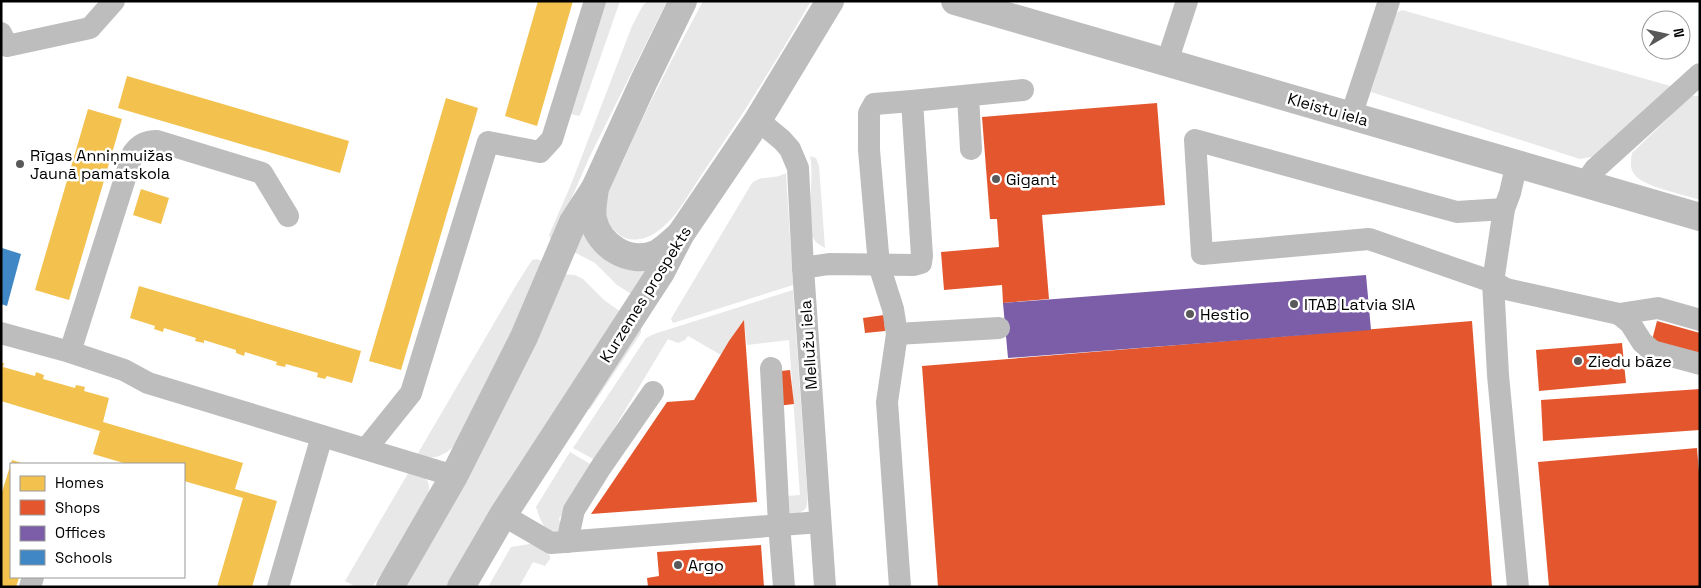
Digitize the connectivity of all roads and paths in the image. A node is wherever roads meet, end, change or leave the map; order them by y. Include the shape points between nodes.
1 (114, 1) edge
2 (595, 1) edge
3 (683, 1) edge
4 (830, 1) edge
5 (955, 1) edge
6 (1187, 1) edge
7 (1389, 1) edge
8 (3, 41) edge
9 (1168, 62) junction
10 (1700, 74) edge
11 (1023, 90) dead end
12 (968, 96) junction
13 (912, 101) junction
14 (1351, 116) junction
15 (758, 120) junction
16 (971, 149) dead end
17 (1517, 163) junction
18 (1585, 183) junction
19 (594, 188) junction
20 (1504, 209) junction
21 (288, 216) dead end
22 (1700, 217) edge
23 (680, 235) junction
24 (879, 265) junction
25 (803, 268) junction
26 (1493, 282) junction
27 (1619, 314) junction
28 (1700, 320) edge
29 (999, 328) dead end
30 (1, 332) edge
31 (897, 334) junction
32 (70, 352) junction
33 (1700, 364) edge
34 (770, 368) dead end
35 (653, 392) dead end
36 (322, 436) junction
37 (366, 449) junction
38 (454, 476) junction
39 (503, 515) junction
40 (820, 522) junction
41 (779, 524) junction
42 (567, 542) junction
43 (278, 587) edge
44 (390, 587) edge
45 (461, 587) edge
46 (784, 587) edge
47 (825, 587) edge
48 (900, 587) edge
49 (1518, 587) edge

1 - 8 street via 90,28
2 - 37 street via 552,139 540,152 488,142 411,393
3 - 19 main road
4 - 15 main road, Kurzemes prospekts
5 - 9 main road, Kleistu iela
6 - 9 street
7 - 14 street
9 - 14 main road, Kleistu iela
10 - 18 street via 1596,169
11 - 12 street
12 - 13 street
12 - 16 street
13 - 24 street via 874,104 869,113
13 - 24 street via 922,256 920,263 914,265
14 - 17 main road, Kleistu iela
15 - 23 main road, Kurzemes prospekts
15 - 25 street, Mellužu iela via 790,149 798,168
17 - 18 main road, Kleistu iela
17 - 20 street
18 - 22 main road, Kleistu iela
19 - 23 main road via 592,218 600,236 612,249 630,256 656,254
19 - 38 main road via 573,222 524,337
20 - 26 street
20 - 26 street via 1457,212 1195,140 1202,254 1369,240
21 - 32 street via 262,173 157,141 138,146 133,153
23 - 39 main road, Kurzemes prospekts via 661,272
24 - 25 street via 829,264
24 - 31 street
25 - 40 street, Mellužu iela
26 - 27 street via 1506,289
26 - 49 street via 1498,375
27 - 28 street via 1658,308
27 - 33 street via 1652,350
29 - 31 street
30 - 32 street
31 - 48 street via 887,402
32 - 36 street via 124,370 148,383
34 - 41 street
35 - 42 street via 574,510
36 - 37 street
36 - 43 street
37 - 38 street
38 - 44 main road
39 - 42 street via 551,543
39 - 45 main road, Kurzemes prospekts
40 - 41 street
40 - 47 street, Mellužu iela
41 - 42 street
41 - 46 street

